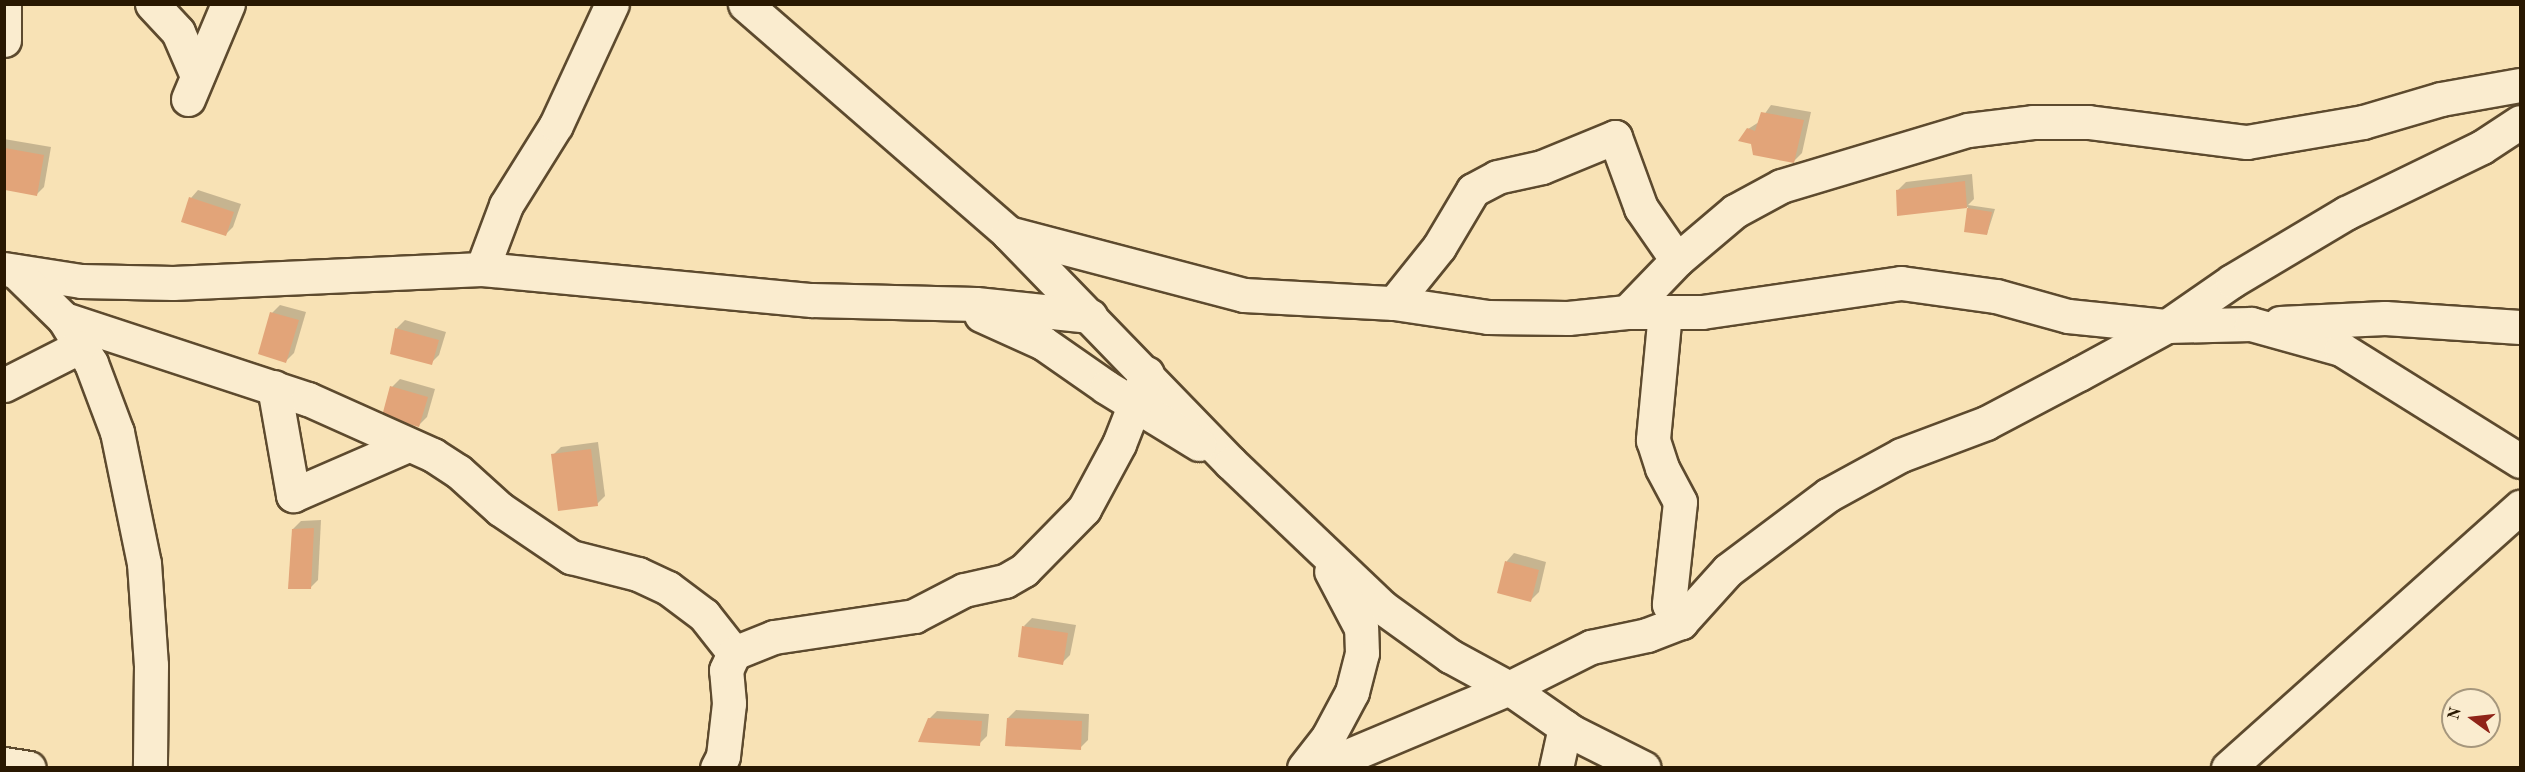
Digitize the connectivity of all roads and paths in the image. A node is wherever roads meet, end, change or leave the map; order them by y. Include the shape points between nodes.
1 (152, 4) edge
2 (228, 4) edge
3 (612, 4) edge
4 (745, 4) edge
5 (4, 6) edge
6 (4, 40) edge
7 (2516, 76) edge
8 (2520, 122) edge
9 (1008, 233) junction
10 (1677, 260) junction
11 (482, 269) junction
12 (10, 270) edge
13 (934, 303) junction
14 (1394, 303) junction
15 (1627, 312) junction
16 (1665, 312) junction
17 (1090, 316) junction
18 (2251, 324) junction
19 (2167, 326) junction
20 (2520, 327) edge
21 (71, 333) junction
22 (1147, 373) junction
23 (4, 385) edge
24 (274, 387) junction
25 (1135, 406) junction
26 (408, 445) junction
27 (2520, 461) edge
28 (1232, 463) junction
29 (2520, 507) edge
30 (1318, 548) junction
31 (1681, 622) junction
32 (734, 653) junction
33 (1509, 688) junction
34 (1565, 727) junction
35 (4, 764) edge
36 (29, 768) edge
37 (150, 768) edge
38 (717, 768) edge
39 (1304, 768) edge
40 (1319, 768) edge
41 (1556, 768) edge
42 (1644, 768) edge
43 (2228, 768) edge

1 - 2 street via 178,32 193,88
3 - 11 street via 556,125 506,205
4 - 9 street
5 - 6 street
7 - 10 street via 2363,122 2247,142 2088,122 2033,122 1968,130 1781,186 1735,211
8 - 19 street via 2482,147 2346,213 2232,281
9 - 14 street via 1244,295
9 - 17 street
10 - 14 street via 1641,208 1615,137 1542,166 1497,177 1473,189 1439,247
10 - 15 street
11 - 12 street via 173,283 81,281
11 - 13 street via 812,300
12 - 21 street
13 - 17 street
13 - 25 street via 989,317 1043,343
14 - 15 street via 1488,317 1568,318
15 - 16 street
16 - 19 street via 1702,312 1901,283 1996,296 2068,316
16 - 31 street via 1653,440 1680,502 1669,604
17 - 22 street
18 - 19 street
18 - 20 street via 2385,318
18 - 27 street via 2341,349
19 - 31 street via 1986,423 1901,455 1828,495 1728,570
21 - 23 street
21 - 24 street
21 - 37 street via 91,363 117,432 144,563 151,664
22 - 25 street
22 - 28 street
24 - 26 street
24 - 26 street via 293,495
25 - 28 street
25 - 32 street via 1084,509 1024,570 1005,581 964,590 914,616 774,638
26 - 32 street via 458,471 500,509 571,557 638,574 668,588 704,615
28 - 30 street
29 - 43 street
30 - 33 street via 1382,607 1449,656
30 - 39 street via 1361,628 1362,653 1352,692 1328,737
31 - 33 street via 1591,647
32 - 38 street via 726,670 729,703 723,756
33 - 34 street
33 - 40 street
34 - 41 street
34 - 42 street
35 - 36 street

